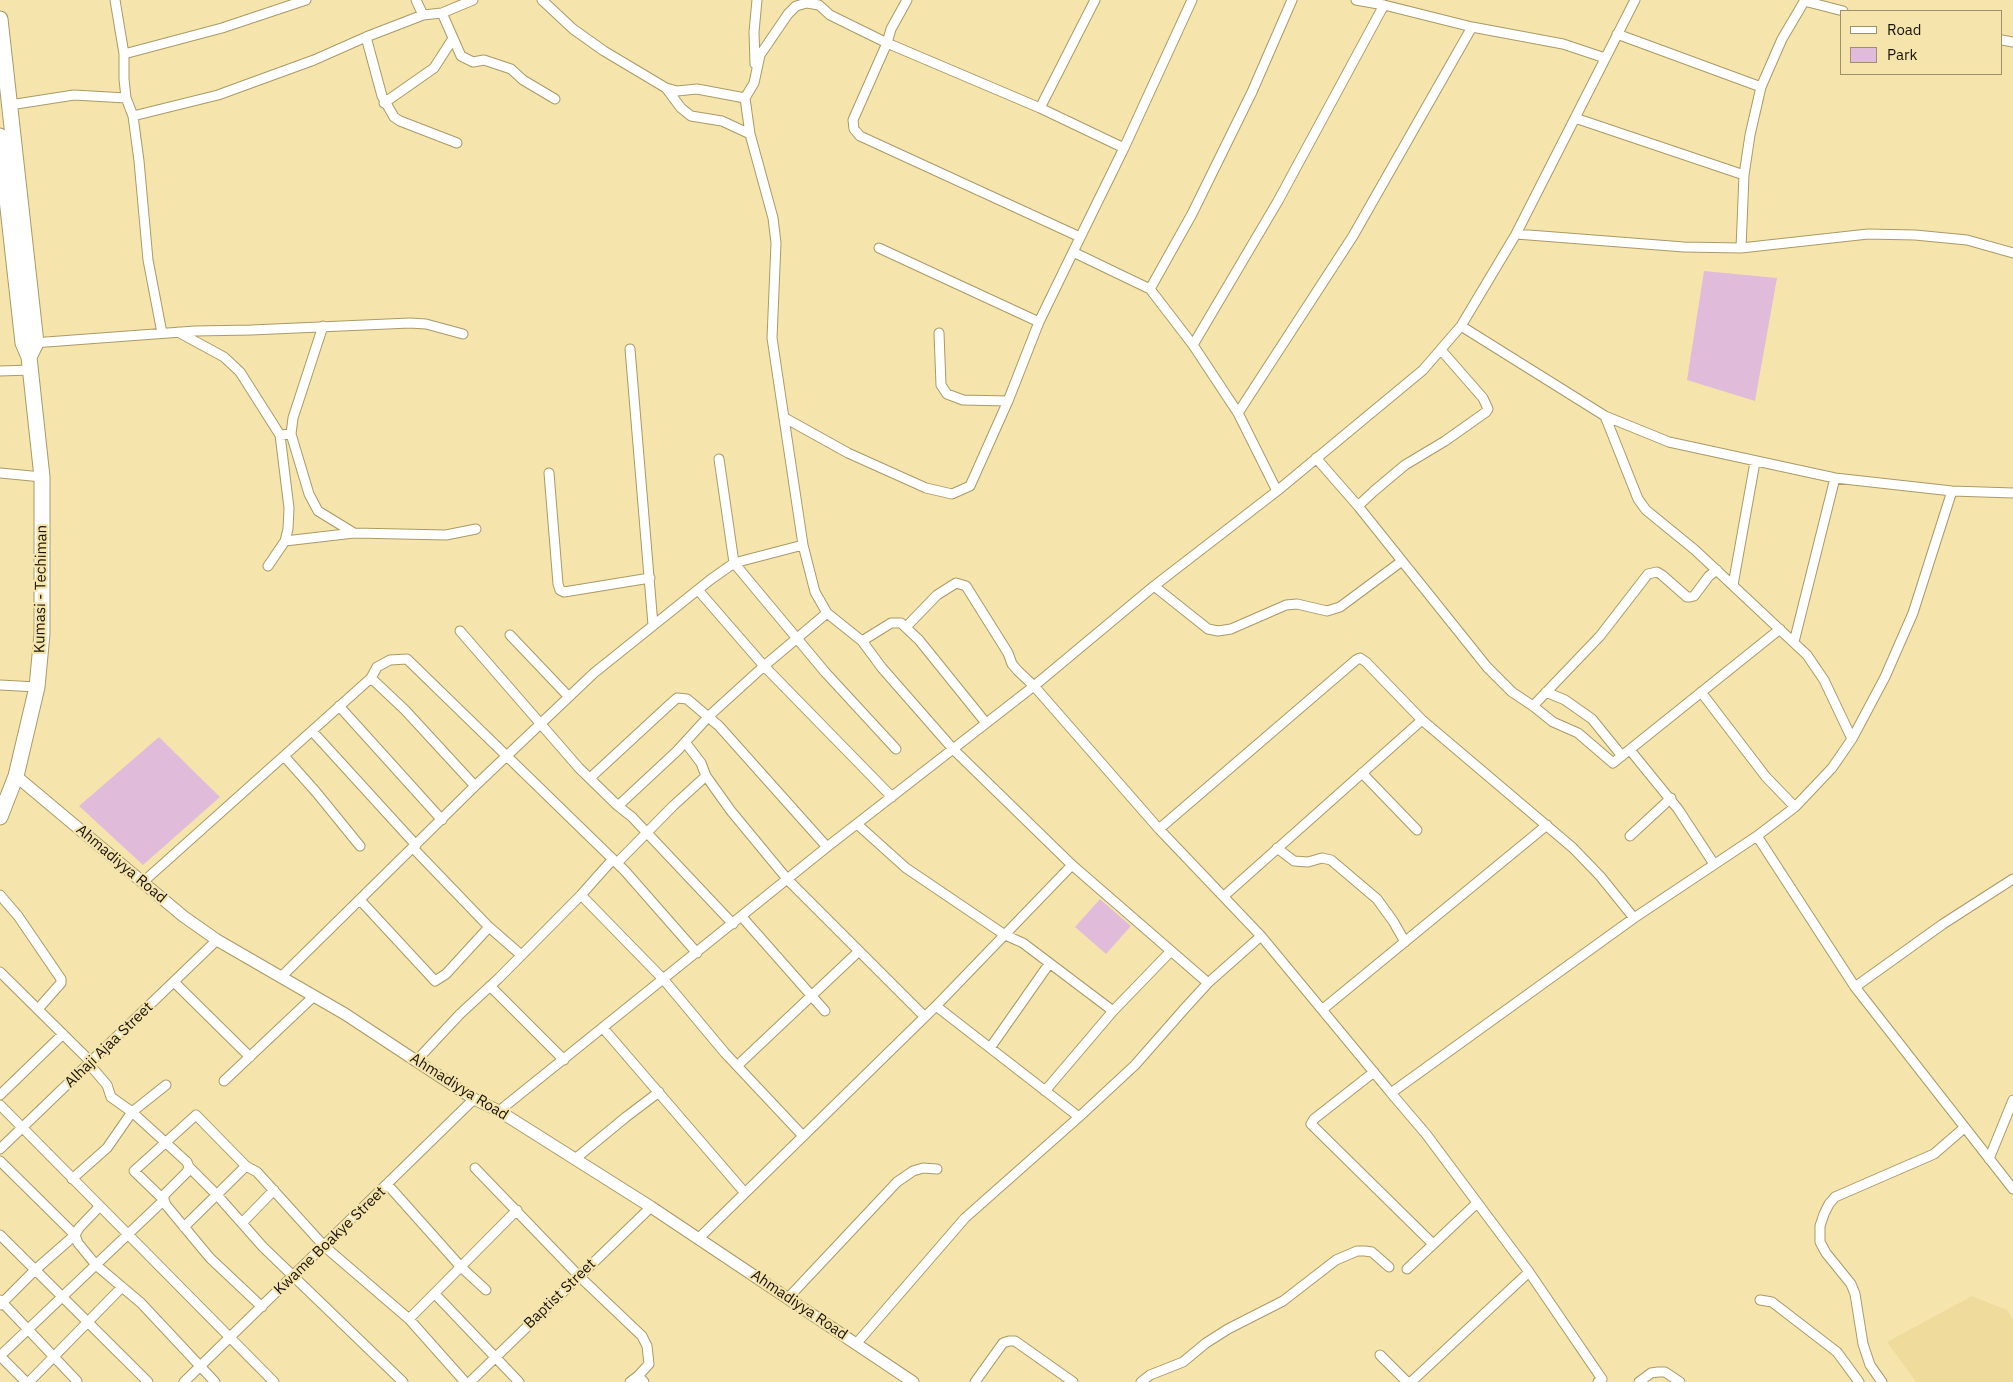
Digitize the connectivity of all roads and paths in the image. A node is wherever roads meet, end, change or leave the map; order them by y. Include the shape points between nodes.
1 (115, 0) edge
2 (306, 0) edge
3 (416, 0) edge
4 (473, 0) edge
5 (542, 0) edge
6 (758, 0) edge
7 (908, 0) edge
8 (1094, 0) edge
9 (1192, 0) edge
10 (1292, 0) edge
11 (1356, 0) edge
12 (1635, 0) edge
13 (1805, 1) edge
14 (797, 3) edge
15 (1384, 5) junction
16 (1840, 10) edge
17 (442, 13) junction
18 (423, 16) junction
19 (0, 19) edge
20 (1472, 28) junction
21 (1617, 34) junction
22 (366, 37) junction
23 (452, 40) junction
24 (887, 43) junction
25 (124, 54) junction
26 (1605, 58) junction
27 (756, 74) junction
28 (1761, 87) junction
29 (666, 88) junction
30 (126, 98) junction
31 (745, 98) junction
32 (555, 99) dead end
33 (384, 103) junction
34 (10, 105) junction
35 (1040, 108) junction
36 (133, 116) junction
37 (1575, 118) junction
38 (750, 134) junction
39 (0, 136) edge
40 (457, 143) dead end
41 (1124, 148) junction
42 (1744, 175) junction
43 (1516, 234) junction
44 (1080, 236) junction
45 (6, 238) edge
46 (879, 248) dead end
47 (1741, 248) junction
48 (1072, 252) junction
49 (2013, 253) edge
50 (1150, 289) junction
51 (1039, 322) junction
52 (323, 326) junction
53 (1462, 326) junction
54 (178, 332) junction
55 (939, 332) dead end
56 (162, 333) junction
57 (463, 334) dead end
58 (29, 343) junction
59 (1194, 345) junction
60 (630, 349) dead end
61 (1441, 350) junction
62 (30, 363) junction
63 (0, 371) edge
64 (1008, 400) junction
65 (1238, 413) junction
66 (1605, 416) junction
67 (785, 418) junction
68 (291, 434) junction
69 (280, 435) junction
70 (1316, 458) junction
71 (719, 459) dead end
72 (1755, 462) junction
73 (549, 472) dead end
74 (0, 473) edge
75 (42, 477) junction
76 (1835, 478) junction
77 (1277, 491) junction
78 (1952, 491) junction
79 (2013, 493) edge
80 (1358, 506) junction
81 (476, 529) dead end
82 (354, 533) junction
83 (285, 541) junction
84 (803, 545) junction
85 (1402, 561) junction
86 (734, 563) junction
87 (268, 566) dead end
88 (1717, 570) junction
89 (650, 578) junction
90 (1733, 585) junction
91 (1154, 586) junction
92 (698, 590) junction
93 (828, 613) junction
94 (653, 625) junction
95 (906, 628) junction
96 (1780, 629) junction
97 (460, 631) dead end
98 (510, 635) dead end
99 (797, 638) junction
100 (862, 641) junction
101 (1794, 642) junction
102 (764, 666) junction
103 (371, 678) junction
104 (0, 685) edge
105 (1034, 686) junction
106 (37, 687) junction
107 (1546, 692) junction
108 (1701, 692) junction
109 (569, 697) junction
110 (339, 706) junction
111 (1533, 706) junction
112 (709, 716) junction
113 (1422, 720) junction
114 (986, 723) junction
115 (540, 725) junction
116 (312, 731) junction
117 (1852, 739) junction
118 (685, 742) junction
119 (896, 749) dead end
120 (953, 749) junction
121 (1630, 750) junction
122 (284, 756) junction
123 (508, 756) junction
124 (1622, 756) junction
125 (1362, 773) junction
126 (16, 776) junction
127 (706, 776) junction
128 (590, 778) junction
129 (475, 786) junction
130 (892, 797) junction
131 (1671, 798) junction
132 (618, 806) junction
133 (1795, 807) junction
134 (0, 817) edge
135 (442, 820) junction
136 (857, 824) junction
137 (1547, 825) junction
138 (1159, 829) junction
139 (1417, 830) dead end
140 (646, 833) junction
141 (1630, 836) dead end
142 (1757, 836) junction
143 (360, 846) dead end
144 (414, 847) junction
145 (827, 847) junction
146 (1277, 848) junction
147 (615, 861) junction
148 (1714, 864) junction
149 (1072, 865) junction
150 (2013, 879) edge
151 (788, 880) junction
152 (143, 882) junction
153 (0, 895) edge
154 (581, 895) junction
155 (1224, 896) junction
156 (360, 900) junction
157 (742, 917) junction
158 (1634, 918) junction
159 (733, 924) junction
160 (489, 927) junction
161 (1005, 935) junction
162 (1261, 936) junction
163 (217, 940) junction
164 (1405, 942) junction
165 (859, 951) junction
166 (1171, 951) junction
167 (697, 953) junction
168 (520, 954) junction
169 (1050, 964) junction
170 (0, 972) edge
171 (281, 977) junction
172 (664, 980) junction
173 (174, 982) junction
174 (1208, 983) junction
175 (490, 986) junction
176 (1856, 987) junction
177 (314, 996) junction
178 (811, 996) junction
179 (936, 1006) junction
180 (38, 1009) junction
181 (1323, 1010) junction
182 (825, 1011) dead end
183 (1112, 1011) junction
184 (925, 1017) junction
185 (603, 1028) junction
186 (63, 1034) junction
187 (990, 1048) junction
188 (250, 1057) junction
189 (564, 1060) junction
190 (416, 1061) junction
191 (90, 1063) junction
192 (737, 1066) junction
193 (1374, 1072) junction
194 (224, 1081) dead end
195 (166, 1085) dead end
196 (1045, 1091) junction
197 (659, 1092) junction
198 (1391, 1093) junction
199 (0, 1096) edge
200 (474, 1099) junction
201 (2013, 1100) edge
202 (0, 1105) edge
203 (499, 1111) junction
204 (132, 1112) junction
205 (1079, 1117) junction
206 (21, 1128) junction
207 (1964, 1128) junction
208 (803, 1136) junction
209 (165, 1142) junction
210 (0, 1149) edge
211 (575, 1159) junction
212 (1989, 1159) junction
213 (0, 1162) edge
214 (246, 1166) junction
215 (189, 1167) junction
216 (475, 1168) dead end
217 (937, 1169) dead end
218 (72, 1179) junction
219 (387, 1184) junction
220 (274, 1190) junction
221 (2013, 1190) edge
222 (745, 1193) junction
223 (217, 1194) junction
224 (164, 1200) junction
225 (1477, 1203) junction
226 (100, 1206) junction
227 (651, 1207) junction
228 (517, 1210) junction
229 (242, 1223) junction
230 (184, 1227) junction
231 (127, 1234) junction
232 (0, 1235) edge
233 (75, 1235) junction
234 (698, 1239) junction
235 (1433, 1244) junction
236 (324, 1246) junction
237 (96, 1266) junction
238 (461, 1267) junction
239 (1389, 1267) dead end
240 (1406, 1269) dead end
241 (36, 1270) junction
242 (1530, 1272) junction
243 (294, 1276) junction
244 (579, 1276) junction
245 (122, 1287) junction
246 (486, 1290) dead end
247 (435, 1294) junction
248 (62, 1296) junction
249 (788, 1298) junction
250 (1760, 1300) dead end
251 (1, 1303) edge
252 (262, 1307) junction
253 (409, 1319) junction
254 (88, 1322) junction
255 (28, 1330) junction
256 (231, 1338) junction
257 (856, 1344) junction
258 (1380, 1355) dead end
259 (0, 1356) edge
260 (54, 1357) junction
261 (495, 1358) junction
262 (200, 1367) junction
263 (641, 1379) edge
264 (77, 1381) edge
265 (910, 1381) edge
266 (1602, 1381) edge
267 (27, 1382) edge
268 (148, 1382) edge
269 (184, 1382) edge
270 (215, 1382) edge
271 (274, 1382) edge
272 (403, 1382) edge
273 (465, 1382) edge
274 (470, 1382) edge
275 (519, 1382) edge
276 (630, 1382) edge
277 (975, 1382) edge
278 (1073, 1382) edge
279 (1141, 1382) edge
280 (1407, 1382) edge
281 (1411, 1382) edge
282 (1639, 1382) edge
283 (1680, 1382) edge
284 (1859, 1382) edge
285 (1882, 1382) edge

1 - 25 street
2 - 25 street via 222,28
3 - 18 street
4 - 17 street
5 - 29 street via 604,51
6 - 27 street via 754,32
7 - 24 street via 891,29
8 - 35 street
9 - 41 street
10 - 50 street via 1240,118
11 - 15 street
12 - 21 street
13 - 16 street
13 - 28 street via 1782,39
14 - 24 street via 819,5 830,15
14 - 27 street via 760,55
15 - 20 street
15 - 59 street via 1278,201
17 - 18 street
17 - 23 street
18 - 22 street
19 - 34 highway
20 - 26 street via 1563,44
20 - 65 street via 1353,236
21 - 26 street
21 - 28 street
22 - 33 street
22 - 36 street via 218,95
23 - 32 street via 461,56 473,62 484,60 510,69
23 - 33 street via 434,68
24 - 35 street
24 - 44 street via 853,120 854,129 860,136
25 - 30 street
26 - 37 street
27 - 31 street
28 - 42 street
29 - 31 street via 676,91 697,89
29 - 38 street via 691,116 722,121
30 - 34 street via 74,96
30 - 36 street
31 - 38 street
33 - 40 street via 400,121
34 - 58 highway via 27,271
35 - 41 street
36 - 56 street via 148,260
37 - 42 street
37 - 43 street
38 - 67 street via 773,218 776,243 772,338
39 - 45 highway, Kumasi - Techiman
41 - 44 street
42 - 47 street
43 - 47 street via 1684,247
43 - 53 street
44 - 48 street
45 - 58 highway, Kumasi - Techiman
46 - 51 street
47 - 49 street via 1868,234 1915,234 1967,240
48 - 50 street
48 - 51 street
50 - 59 street
51 - 64 street
52 - 54 street
52 - 57 street via 426,324
52 - 68 street via 293,418
53 - 61 street
53 - 66 street
54 - 56 street
54 - 69 street via 224,358 240,372
55 - 64 street via 941,385 947,394 962,400
56 - 58 street
58 - 62 highway, Kumasi - Techiman
59 - 65 street
60 - 89 street
61 - 70 street via 1423,370
61 - 80 street via 1483,398 1488,409 1405,465
62 - 63 street
62 - 75 highway, Kumasi - Techiman
64 - 67 street via 970,486 952,494 926,488 848,454
65 - 77 street
66 - 72 street via 1669,442
66 - 88 street via 1638,499 1657,520
67 - 84 street
68 - 69 street
68 - 82 street via 309,494 318,511
69 - 83 street via 289,508
70 - 77 street
70 - 80 street
71 - 86 street
72 - 76 street
72 - 90 street
73 - 89 street via 560,590 564,592
74 - 75 street
75 - 106 highway, Kumasi - Techiman via 42,634
76 - 78 street
76 - 101 street
77 - 91 street
78 - 79 street
78 - 117 street via 1913,613 1885,677
80 - 85 street
81 - 82 street via 446,535
82 - 83 street
83 - 87 street
84 - 86 street
84 - 93 street via 814,592
85 - 91 street via 1340,607 1327,611 1297,604 1286,605 1231,629 1218,631 1208,629
85 - 111 street via 1487,667 1512,692
86 - 92 street
86 - 99 street
88 - 90 street
88 - 107 street via 1690,597 1657,572 1648,574 1600,636
89 - 94 street
90 - 96 street
91 - 105 street
92 - 94 street
92 - 102 street
93 - 99 street
93 - 100 street
94 - 109 street
95 - 100 street via 901,623 892,623
95 - 105 street via 937,595 956,583 962,583 996,633 1012,664
95 - 114 street
96 - 101 street
96 - 108 street
97 - 115 street
98 - 109 street
99 - 102 street
99 - 119 street
100 - 120 street
101 - 117 street via 1817,668
102 - 112 street
102 - 130 street
103 - 110 street
103 - 123 street via 384,662 407,659
103 - 129 street
104 - 106 street
105 - 114 street
105 - 138 street
106 - 126 highway, Kumasi - Techiman
107 - 111 street
107 - 124 street via 1565,700 1592,719
108 - 121 street
108 - 133 street via 1766,777
109 - 115 street
110 - 116 street
110 - 135 street
111 - 124 street via 1553,722 1578,733 1613,763
112 - 118 street
112 - 128 street via 687,699 677,698
112 - 145 street
113 - 125 street
113 - 137 street
113 - 138 street via 1360,658
114 - 120 street
115 - 123 street
115 - 128 street
116 - 122 street
116 - 144 street
117 - 133 street via 1832,768
118 - 127 street via 701,763
118 - 132 street
120 - 130 street
120 - 149 street
121 - 124 street
121 - 131 street
122 - 143 street
122 - 152 street
123 - 129 street
123 - 147 street
125 - 139 street
125 - 146 street
126 - 134 highway, Kumasi - Techiman
126 - 152 street, Ahmadiyya Road
127 - 140 street
127 - 151 street via 720,798
128 - 132 street
129 - 135 street
130 - 136 street
131 - 141 street
131 - 148 street
132 - 140 street
133 - 142 street
135 - 144 street
136 - 145 street
136 - 161 street via 906,868
137 - 158 street via 1600,876
137 - 164 street
138 - 155 street
140 - 147 street
140 - 159 street
142 - 148 street
142 - 176 street
144 - 156 street
144 - 160 street
145 - 151 street
146 - 155 street
146 - 164 street via 1294,861 1331,860 1377,899
147 - 154 street
147 - 167 street
148 - 158 street
149 - 161 street
149 - 166 street
150 - 176 street via 1943,924
151 - 157 street
151 - 165 street
152 - 163 street, Ahmadiyya Road
153 - 180 street via 61,979
154 - 168 street
154 - 172 street
155 - 162 street
156 - 160 street via 435,981 446,974
156 - 171 street
157 - 159 street
157 - 178 street
158 - 198 street
159 - 167 street
160 - 168 street
161 - 169 street via 1023,943
161 - 179 street
162 - 174 street
162 - 181 street
163 - 171 street, Ahmadiyya Road
163 - 173 street, Alhaji Ajaa Street
164 - 181 street
165 - 178 street
165 - 184 street
166 - 174 street
166 - 183 street
167 - 172 street
168 - 175 street
169 - 183 street
169 - 187 street
170 - 180 street
171 - 177 street, Ahmadiyya Road
172 - 185 street
172 - 192 street
173 - 188 street
173 - 191 street, Alhaji Ajaa Street
174 - 205 street via 1135,1065
175 - 189 street
175 - 190 street
176 - 207 street
177 - 188 street
177 - 190 street, Ahmadiyya Road
178 - 182 street
178 - 192 street
179 - 184 street
179 - 187 street
180 - 186 street
181 - 193 street
183 - 196 street
184 - 208 street
185 - 189 street
185 - 197 street
186 - 191 street
186 - 199 street
187 - 196 street
188 - 194 street
189 - 203 street
190 - 200 street, Ahmadiyya Road
191 - 204 street via 111,1096
191 - 206 street, Alhaji Ajaa Street
192 - 208 street
193 - 198 street
193 - 235 street via 1311,1124
195 - 204 street
196 - 205 street
197 - 211 street
197 - 222 street
198 - 225 street
200 - 203 street, Ahmadiyya Road
200 - 219 street, Kwame Boakye Street
201 - 212 street
202 - 206 street
203 - 211 street, Ahmadiyya Road
204 - 209 street
204 - 218 street via 107,1148
205 - 257 street via 966,1218
206 - 210 street, Alhaji Ajaa Street
206 - 218 street
207 - 212 street
207 - 285 street via 1934,1154 1835,1198 1820,1226 1820,1242 1826,1254 1851,1284 1855,1294 1863,1344 1870,1365
208 - 222 street
209 - 214 street via 196,1115
209 - 215 street
209 - 224 street via 134,1171
211 - 227 street, Ahmadiyya Road
212 - 221 street
213 - 233 street
214 - 220 street via 257,1172
214 - 223 street
215 - 223 street
215 - 224 street via 164,1195
216 - 228 street
217 - 249 street via 913,1171 898,1182
218 - 226 street
219 - 236 street, Kwame Boakye Street
219 - 238 street
220 - 229 street
220 - 236 street
222 - 234 street
223 - 229 street
223 - 230 street
224 - 230 street
224 - 231 street
225 - 235 street
225 - 242 street
226 - 231 street
226 - 233 street
227 - 234 street, Ahmadiyya Road
227 - 244 street, Baptist Street
228 - 238 street
228 - 244 street
229 - 243 street via 262,1247
230 - 252 street via 210,1258
231 - 237 street
231 - 256 street
232 - 241 street
233 - 237 street
233 - 241 street
234 - 249 street, Ahmadiyya Road
235 - 240 street
236 - 243 street, Kwame Boakye Street
236 - 253 street
237 - 245 street
237 - 248 street
238 - 246 street
238 - 247 street
239 - 279 street via 1372,1252 1365,1251 1336,1260 1283,1301 1228,1329 1183,1362
241 - 248 street
241 - 251 street
242 - 266 street
242 - 281 street
243 - 252 street, Kwame Boakye Street
243 - 272 street
244 - 261 street, Baptist Street
244 - 263 street via 642,1336 647,1346 648,1364
245 - 254 street
245 - 262 street
247 - 253 street
247 - 261 street
248 - 254 street
248 - 255 street
249 - 257 street, Ahmadiyya Road
250 - 284 street via 1772,1302 1837,1352
251 - 255 street
252 - 256 street, Kwame Boakye Street
253 - 273 street
254 - 260 street
254 - 268 street
255 - 259 street
255 - 260 street
256 - 262 street, Kwame Boakye Street
256 - 271 street
257 - 265 street, Ahmadiyya Road
258 - 280 street
259 - 267 street
260 - 264 street
260 - 267 street
261 - 274 street, Baptist Street
261 - 275 street
262 - 269 street, Kwame Boakye Street
262 - 270 street
263 - 276 street
277 - 278 street via 1003,1343 1015,1341
282 - 283 street via 1658,1372

